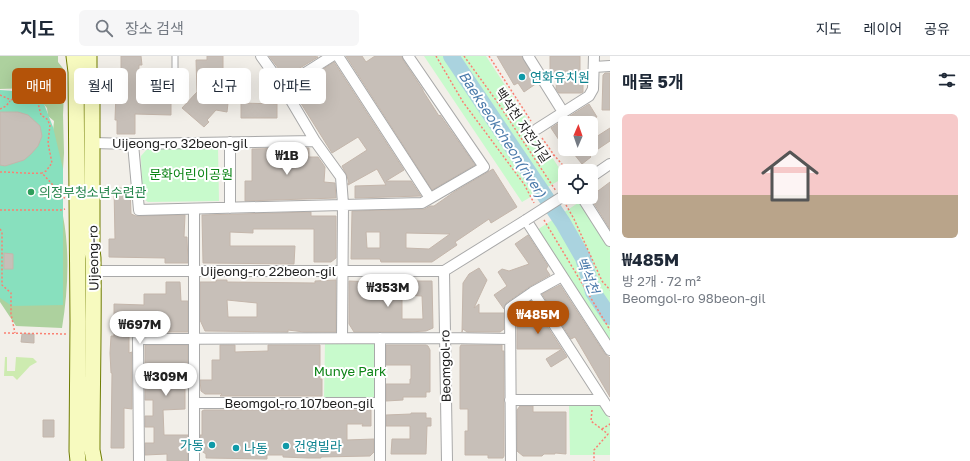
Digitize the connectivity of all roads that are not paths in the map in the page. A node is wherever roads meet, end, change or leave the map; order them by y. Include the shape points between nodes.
1 (74, 56) edge
2 (89, 56) edge
3 (175, 56) edge
4 (261, 56) edge
5 (332, 56) edge
6 (338, 56) edge
7 (408, 56) edge
8 (528, 56) edge
9 (594, 56) edge
10 (610, 66) edge
11 (594, 67) junction
12 (175, 68) edge
13 (270, 68) edge
14 (313, 68) edge
15 (293, 104) edge
16 (563, 112) junction
17 (76, 116) junction
18 (537, 129) road end
19 (315, 141) junction
20 (230, 142) junction
21 (92, 143) junction
22 (133, 144) junction
23 (610, 164) edge
24 (598, 172) edge
25 (430, 198) junction
26 (558, 199) edge
27 (343, 204) junction
28 (586, 204) edge
29 (230, 208) junction
30 (194, 209) junction
31 (526, 220) junction
32 (610, 242) edge
33 (77, 264) junction
34 (343, 270) junction
35 (93, 271) junction
36 (194, 271) junction
37 (444, 271) junction
38 (562, 276) junction
39 (534, 292) junction
40 (194, 338) junction
41 (342, 338) junction
42 (380, 338) junction
43 (445, 338) junction
44 (510, 339) junction
45 (610, 350) edge
46 (510, 400) junction
47 (603, 400) junction
48 (194, 403) junction
49 (380, 403) junction
50 (610, 411) edge
51 (78, 461) edge
52 (94, 461) edge
53 (139, 461) edge
54 (194, 461) edge
55 (380, 461) edge
56 (447, 461) edge
57 (511, 461) edge

1 - 17 street, Uijeong-ro
2 - 21 street, Uijeong-ro
3 - 12 lane
4 - 13 street
5 - 14 street
6 - 25 street
7 - 25 street via 484,167
8 - 16 street
9 - 11 street
10 - 11 street
11 - 16 street via 593,89 589,96
15 - 19 street
16 - 18 street
17 - 21 street via 84,140 85,164 88,162 88,151
17 - 33 street, Uijeong-ro
19 - 20 street, Uijeong-ro 32beon-gil
19 - 27 street via 341,177
20 - 22 street, Uijeong-ro 32beon-gil
20 - 29 street
21 - 22 street, Uijeong-ro 32beon-gil
21 - 35 street, Uijeong-ro
22 - 30 street via 139,210
23 - 24 street
25 - 27 street via 422,203
26 - 31 street, bridge
27 - 29 street
27 - 34 street
28 - 32 street
29 - 30 street
30 - 36 street
31 - 37 street
31 - 38 street
33 - 35 street via 85,286 86,304 90,302
33 - 51 street, Uijeong-ro
34 - 36 street, Uijeong-ro 22beon-gil
34 - 37 street, Uijeong-ro 22beon-gil
34 - 41 street
35 - 36 street, Uijeong-ro 22beon-gil
35 - 52 street, Uijeong-ro
36 - 40 street
37 - 43 street, Beomgol-ro
38 - 39 street
38 - 45 street
39 - 44 street via 510,308
39 - 47 street
40 - 41 street
40 - 48 street
40 - 53 street via 138,339
41 - 42 street
42 - 43 street
42 - 49 street, Beomgol-ro 107beon-gil
43 - 44 street
43 - 56 street, Beomgol-ro
44 - 46 street
46 - 47 street
46 - 57 street
47 - 50 street
48 - 49 street, Beomgol-ro 107beon-gil
48 - 54 street
49 - 55 street, Beomgol-ro 107beon-gil

